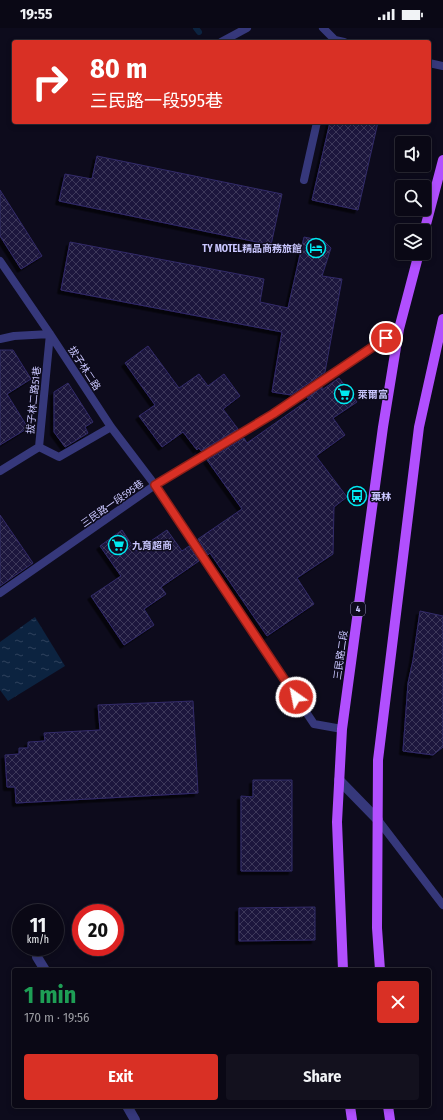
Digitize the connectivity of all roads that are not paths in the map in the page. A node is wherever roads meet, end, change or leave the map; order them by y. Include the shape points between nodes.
1 (247, 28) edge
2 (323, 28) edge
3 (225, 40) edge
4 (334, 40) edge
5 (431, 63) edge
6 (443, 66) edge
7 (317, 124) edge
8 (443, 160) edge
9 (304, 180) dead end
10 (426, 224) edge
11 (417, 260) edge
12 (0, 261) edge
13 (443, 319) edge
14 (399, 329) junction
15 (50, 334) junction
16 (0, 339) edge
17 (111, 427) junction
18 (39, 447) junction
19 (0, 471) edge
20 (155, 485) junction
21 (0, 593) edge
22 (342, 728) junction
23 (339, 780) junction
24 (378, 820) junction
25 (443, 905) edge
26 (37, 957) dead end
27 (44, 968) edge
28 (343, 968) edge
29 (380, 968) edge
30 (128, 1108) edge
31 (350, 1108) edge
32 (388, 1108) edge
33 (135, 1120) edge
34 (352, 1120) edge
35 (390, 1120) edge

1 - 3 lane
2 - 4 lane
5 - 6 lane
7 - 9 lane
8 - 10 main road
11 - 14 main road, 三民路二段 / 4
12 - 15 lane, 拔子林二路
13 - 24 main road via 419,427 378,760
14 - 20 lane, 三民路一段595巷 via 273,414
14 - 22 main road, 三民路二段 / 4
15 - 16 lane
15 - 17 lane, 拔子林二路
15 - 18 lane, 拔子林二路51巷
17 - 18 lane via 59,458
17 - 20 lane, 拔子林二路
18 - 19 lane, 拔子林二路51巷
20 - 21 lane, 三民路一段595巷
20 - 22 lane, 拔子林二路 via 314,724
22 - 23 main road, 三民路二段 / 4
23 - 24 street
23 - 28 main road, 三民路二段 / 4 via 337,822
24 - 25 lane
24 - 29 main road via 377,928
26 - 27 street
30 - 33 street
31 - 34 main road
32 - 35 main road

